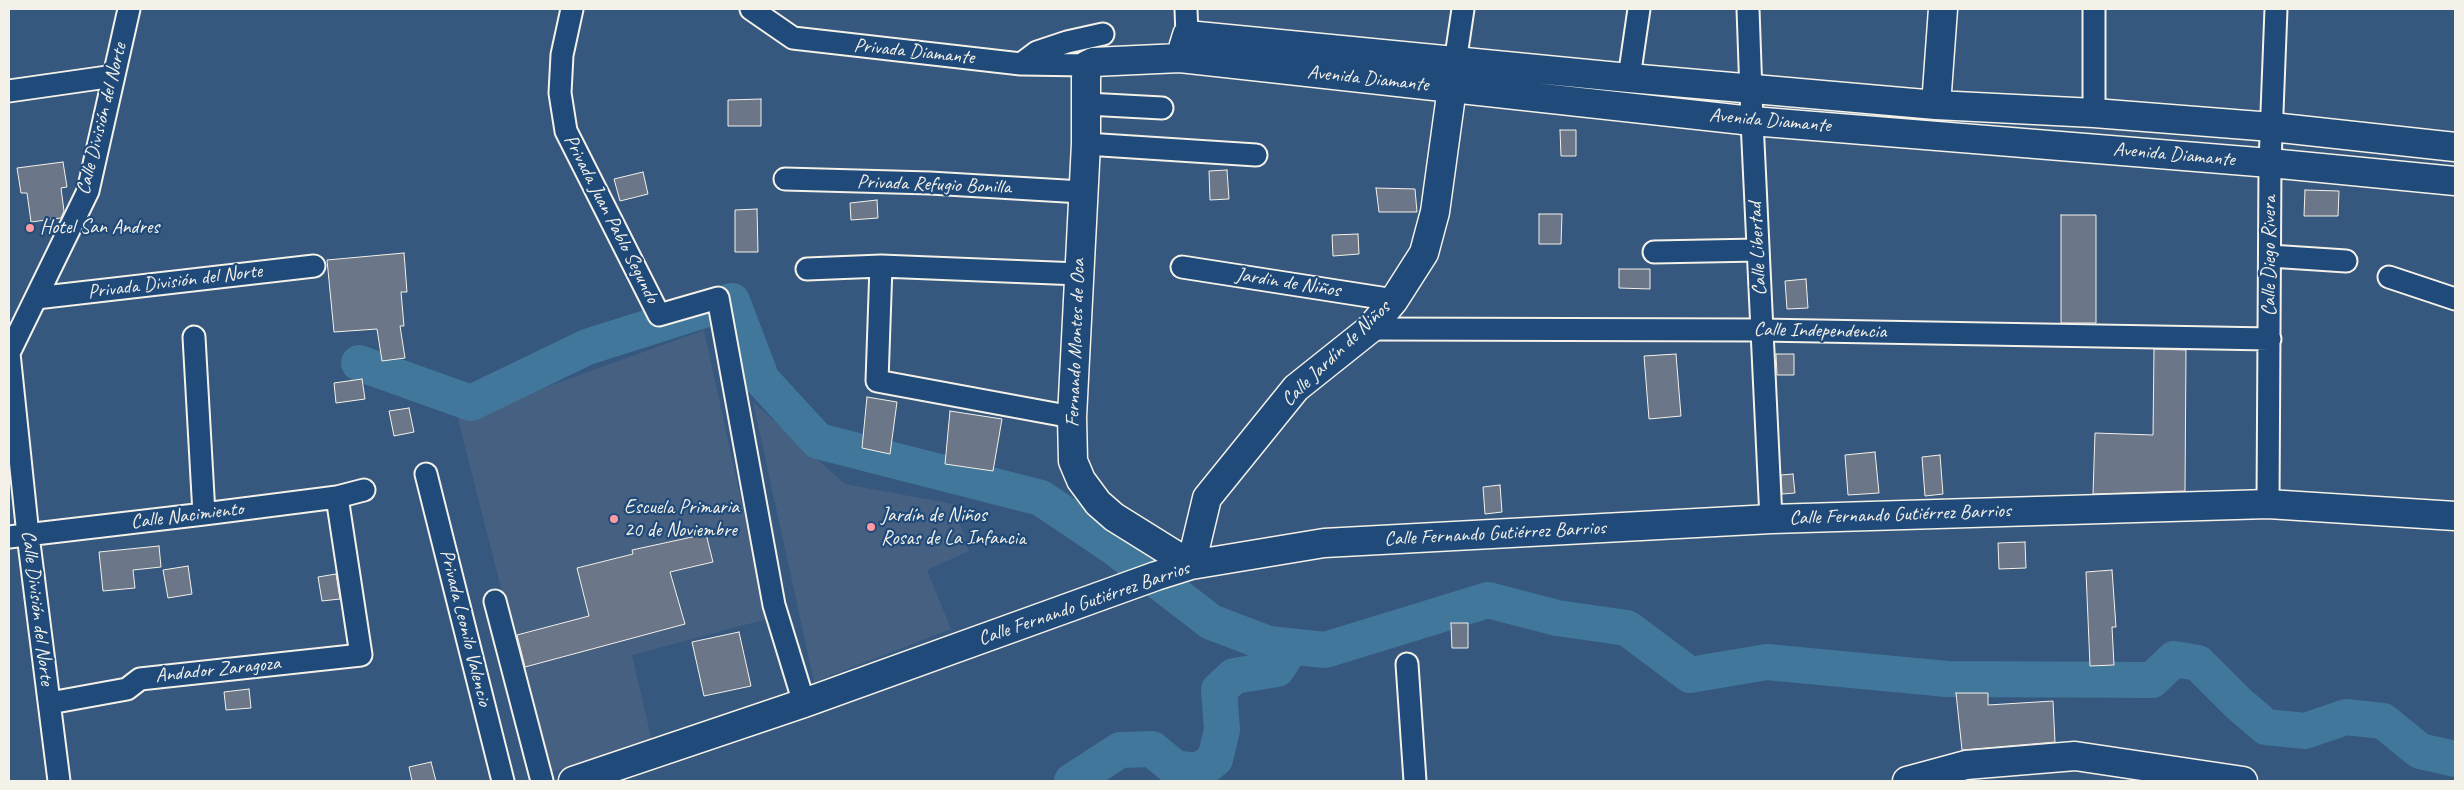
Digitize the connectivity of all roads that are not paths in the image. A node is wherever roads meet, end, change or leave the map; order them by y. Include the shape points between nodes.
1 (129, 9) edge
2 (572, 9) edge
3 (751, 9) edge
4 (1463, 9) edge
5 (1639, 9) edge
6 (1748, 9) edge
7 (1942, 9) edge
8 (2094, 9) edge
9 (2276, 9) edge
10 (1103, 34) dead end
11 (1184, 34) edge
12 (1021, 64) junction
13 (1087, 65) junction
14 (114, 76) junction
15 (1454, 76) junction
16 (1628, 78) junction
17 (1752, 88) junction
18 (9, 91) edge
19 (1087, 104) junction
20 (1936, 105) junction
21 (1162, 108) dead end
22 (2094, 113) junction
23 (1752, 121) junction
24 (2272, 126) junction
25 (1086, 144) junction
26 (2455, 147) edge
27 (1256, 155) dead end
28 (2270, 163) junction
29 (785, 179) dead end
30 (2455, 181) edge
31 (1082, 192) junction
32 (1758, 250) junction
33 (1654, 252) dead end
34 (2270, 256) junction
35 (2346, 261) dead end
36 (314, 266) dead end
37 (881, 266) junction
38 (1182, 267) dead end
39 (807, 269) dead end
40 (1079, 274) junction
41 (2389, 277) dead end
42 (36, 298) junction
43 (2455, 299) edge
44 (1394, 300) junction
45 (1370, 329) junction
46 (1761, 330) junction
47 (194, 337) dead end
48 (2270, 339) junction
49 (1072, 417) junction
50 (426, 474) dead end
51 (364, 490) dead end
52 (337, 497) junction
53 (2268, 504) junction
54 (204, 514) junction
55 (2455, 516) edge
56 (1771, 519) junction
57 (18, 536) edge
58 (1191, 565) junction
59 (495, 601) dead end
60 (1407, 664) dead end
61 (50, 703) junction
62 (804, 703) junction
63 (59, 781) edge
64 (503, 781) edge
65 (542, 781) edge
66 (573, 781) edge
67 (1415, 781) edge
68 (1907, 781) edge
69 (2243, 781) edge

1 - 14 street, Calle División del Norte
2 - 62 street, Privada Juan Pablo Segundo via 562,55 560,93 566,131 659,315 718,298 774,605
3 - 12 street, Privada Diamante via 793,38
4 - 15 street, Calle Jardín de Niños
5 - 16 street
6 - 17 street, Calle Libertad
7 - 20 main road
8 - 22 street
9 - 24 street, Calle Diego Rivera
10 - 12 street via 1037,52
11 - 13 main road, Avenida Diamante
11 - 15 main road, Avenida Diamante
12 - 13 street, Privada Diamante
13 - 19 main road, Fernando Montes de Oca
14 - 18 street
14 - 42 street, Calle División del Norte via 88,191
15 - 16 main road, Avenida Diamante
15 - 23 main road, Avenida Diamante
15 - 44 main road, Calle Jardín de Niños via 1435,212 1424,253
16 - 17 main road, Avenida Diamante
17 - 20 main road, Avenida Diamante
17 - 23 street, Calle Libertad
19 - 21 street
19 - 25 main road, Fernando Montes de Oca
20 - 22 main road, Avenida Diamante
22 - 24 main road, Avenida Diamante
23 - 28 main road, Avenida Diamante
23 - 32 street, Calle Libertad
24 - 26 main road, Avenida Diamante
24 - 28 street, Calle Diego Rivera
25 - 27 street
25 - 31 main road, Fernando Montes de Oca
28 - 30 main road, Avenida Diamante
28 - 34 street, Calle Diego Rivera
29 - 31 street, Privada Refugio Bonilla
31 - 40 main road, Fernando Montes de Oca
32 - 33 street
32 - 46 street, Calle Libertad
34 - 35 street
34 - 48 street, Calle Diego Rivera
36 - 42 street, Privada División del Norte
37 - 39 street
37 - 40 street
37 - 49 street via 877,381
38 - 44 street, Jardin de Niños
40 - 49 main road, Fernando Montes de Oca
41 - 43 street
42 - 57 street, Calle División del Norte via 9,353
44 - 45 main road, Calle Jardín de Niños
45 - 46 street, Calle Independencia
45 - 58 main road, Calle Jardín de Niños via 1296,388 1207,498
46 - 48 street, Calle Independencia
46 - 56 street, Calle Libertad
47 - 54 street
48 - 53 street, Calle Diego Rivera
49 - 58 main road, Fernando Montes de Oca via 1073,460 1081,480 1098,503 1114,517
50 - 64 street, Privada Leonilo Valencio
51 - 52 street, Calle Nacimiento
52 - 54 street, Calle Nacimiento
52 - 61 street, Andador Zaragoza via 361,655 140,679 127,689
53 - 55 main road, Calle Fernando Gutiérrez Barrios
53 - 56 main road, Calle Fernando Gutiérrez Barrios
54 - 57 street, Calle Nacimiento
56 - 58 main road, Calle Fernando Gutiérrez Barrios via 1324,544
57 - 61 street, Calle División del Norte
58 - 62 main road, Calle Fernando Gutiérrez Barrios
59 - 65 street
60 - 67 street
61 - 63 street, Calle División del Norte
62 - 66 main road, Calle Fernando Gutiérrez Barrios
68 - 69 main road via 1966,765 2075,756

